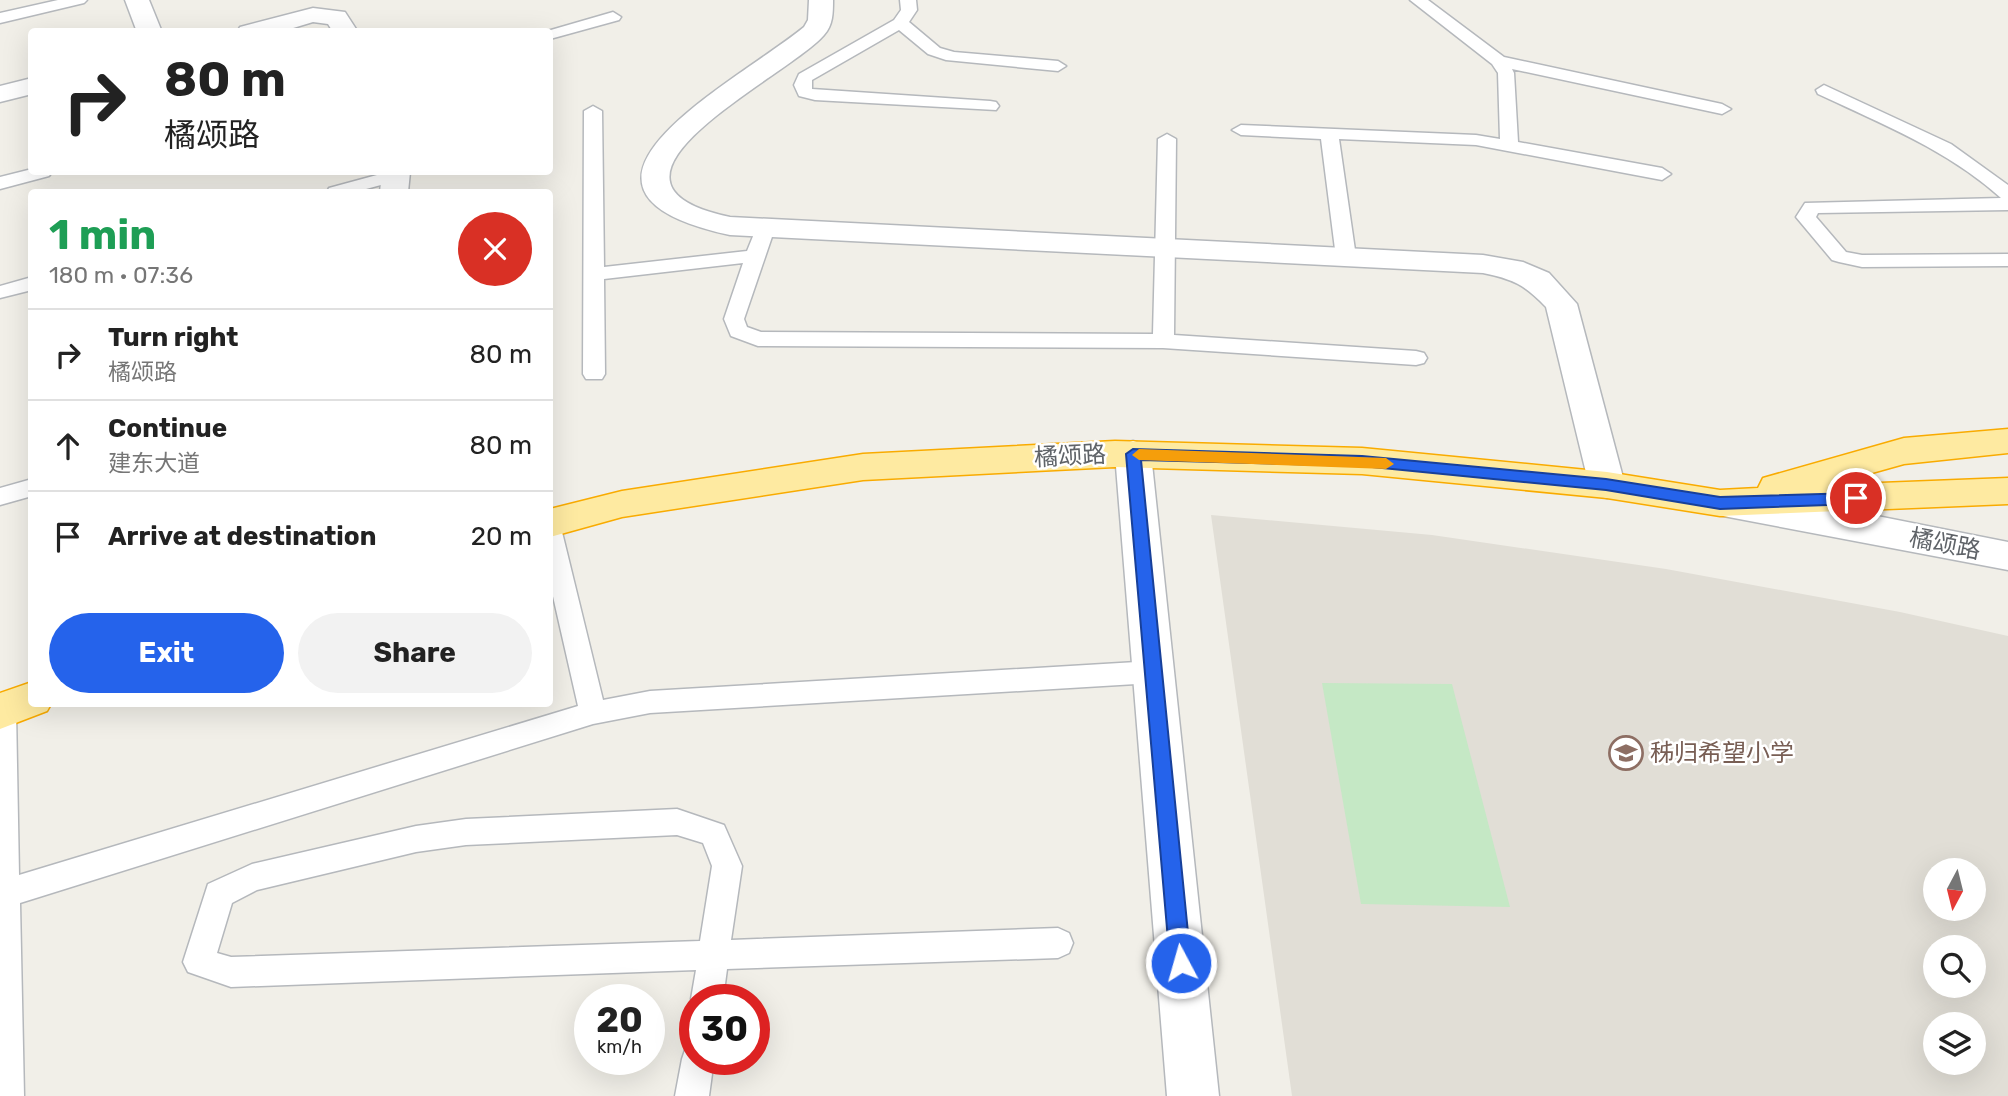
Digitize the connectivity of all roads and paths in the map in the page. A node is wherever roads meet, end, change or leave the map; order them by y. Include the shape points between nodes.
1 (79, 0) edge
2 (137, 0) edge
3 (821, 0) edge
4 (908, 0) edge
5 (1418, 0) edge
6 (612, 16) dead end
7 (0, 18) edge
8 (900, 23) junction
9 (148, 28) edge
10 (263, 28) edge
11 (343, 28) edge
12 (553, 33) edge
13 (1499, 61) junction
14 (1058, 66) dead end
15 (28, 87) edge
16 (1824, 90) dead end
17 (0, 94) edge
18 (990, 106) dead end
19 (1722, 109) dead end
20 (593, 111) dead end
21 (1241, 130) dead end
22 (1329, 134) junction
23 (1167, 139) dead end
24 (1509, 144) junction
25 (1662, 174) dead end
26 (31, 175) edge
27 (395, 180) edge
28 (0, 183) edge
29 (352, 189) edge
30 (2008, 195) edge
31 (2008, 204) edge
32 (761, 242) junction
33 (1165, 248) junction
34 (1346, 257) junction
35 (2008, 260) edge
36 (593, 274) junction
37 (28, 284) edge
38 (0, 292) edge
39 (1163, 341) junction
40 (1416, 358) dead end
41 (594, 374) dead end
42 (2008, 441) edge
43 (1133, 454) junction
44 (1606, 485) junction
45 (28, 488) edge
46 (2008, 492) edge
47 (0, 497) edge
48 (1720, 503) junction
49 (553, 522) edge
50 (553, 545) edge
51 (2008, 556) edge
52 (1153, 672) junction
53 (11, 707) edge
54 (593, 713) junction
55 (2, 894) edge
56 (1058, 943) dead end
57 (713, 955) junction
58 (709, 984) edge
59 (695, 1075) edge
60 (7, 1096) edge
61 (692, 1096) edge
62 (1193, 1096) edge

1 - 7 lane
2 - 9 street
3 - 32 street via 814,31 681,131 657,161 656,185 666,201
4 - 8 lane via 909,10
5 - 13 lane
6 - 12 lane
8 - 14 lane via 934,51 952,57
8 - 18 lane via 813,72 802,85 805,92
10 - 11 street via 313,15 336,17
13 - 19 lane
13 - 24 lane via 1506,74
15 - 17 street
16 - 30 lane via 1955,155
20 - 36 lane
21 - 22 lane
22 - 24 lane
22 - 34 lane
23 - 33 lane
24 - 25 lane
26 - 28 lane
27 - 29 lane
31 - 35 lane via 1812,206 1806,217 1839,256 1862,261
32 - 33 street
32 - 36 lane
32 - 39 lane via 734,319 738,331 758,340
33 - 34 street
33 - 39 lane
34 - 44 street via 1497,266 1526,274 1548,287 1564,313
36 - 41 lane
37 - 38 lane
39 - 40 lane
42 - 48 highway via 1904,451
43 - 44 highway, 橘颂路 via 1362,461
43 - 49 highway, 橘颂路 via 863,467 622,504
43 - 52 street
44 - 48 highway, 橘颂路
45 - 47 lane
46 - 48 highway
48 - 51 street, 橘颂路
50 - 54 lane
52 - 54 lane via 649,702
52 - 62 street
53 - 55 lane
54 - 55 lane
55 - 60 lane
56 - 57 lane
57 - 57 lane via 231,972 199,962 219,894 252,878 416,839 466,832 677,822 714,834 727,866
57 - 58 lane
59 - 61 lane

